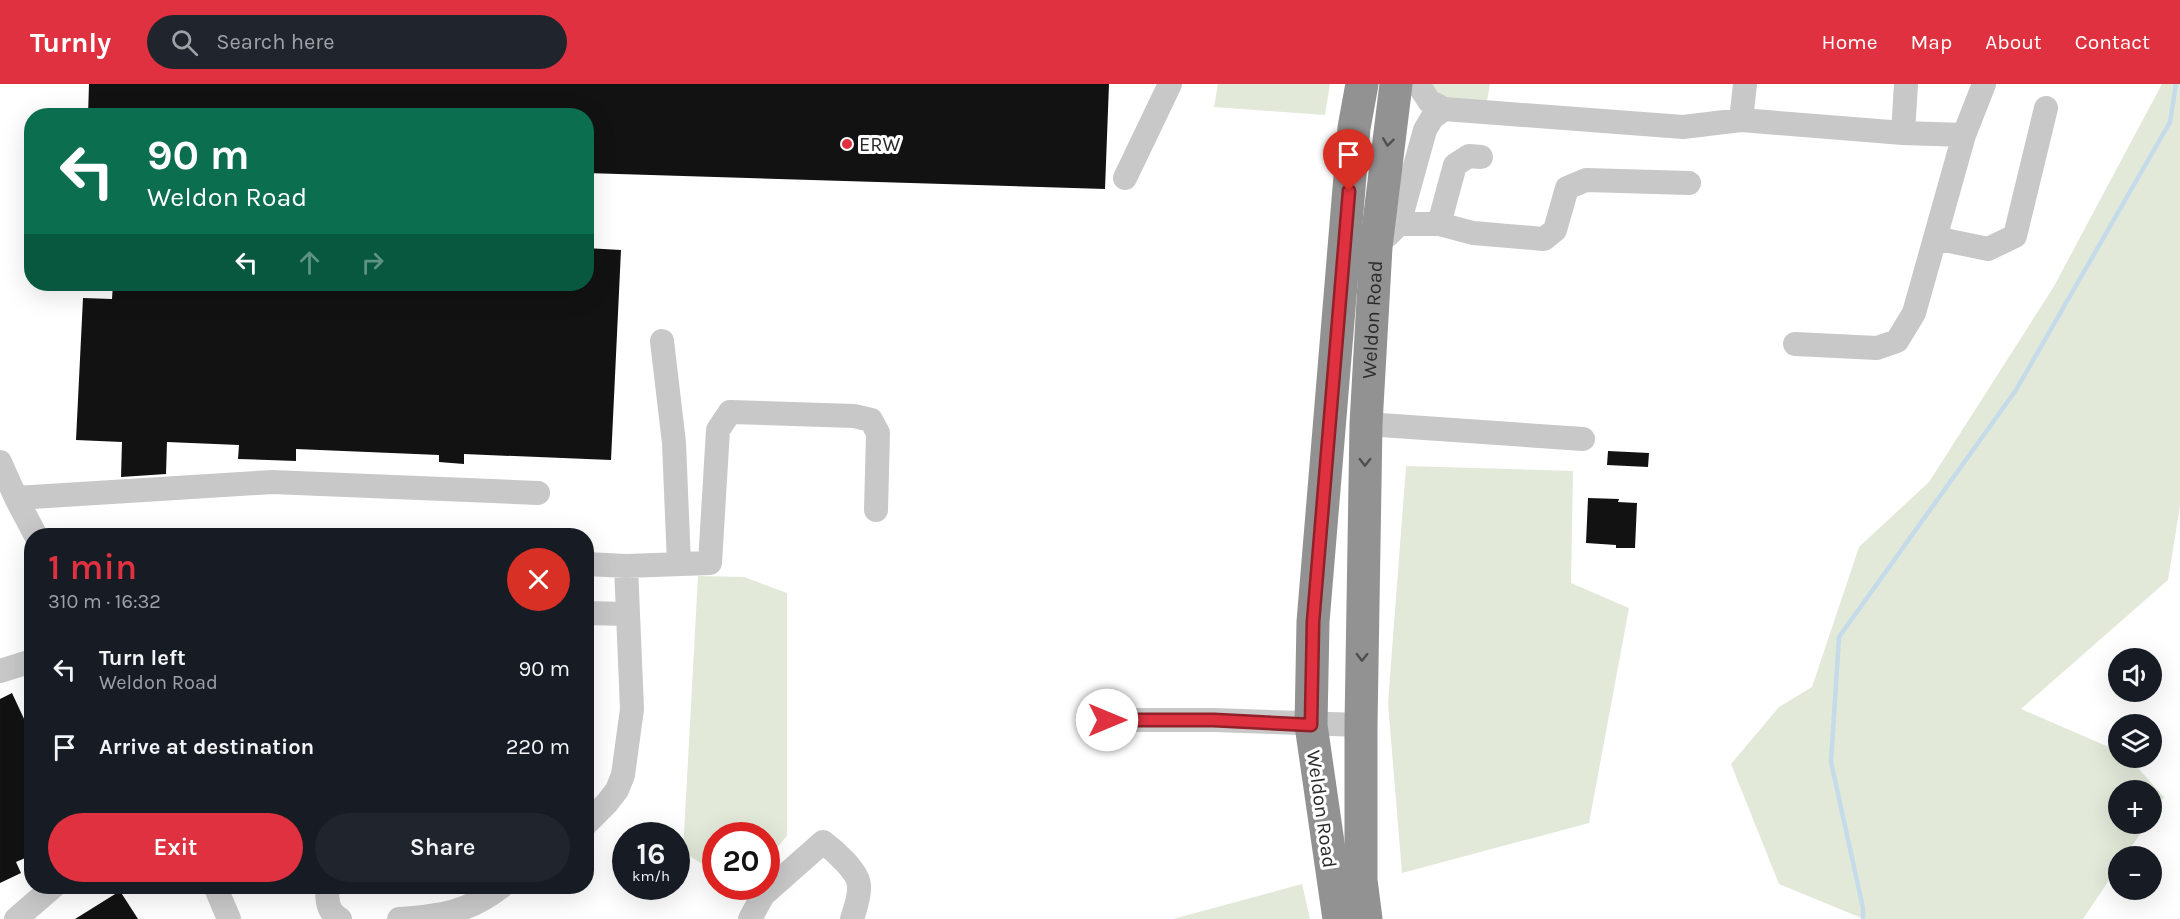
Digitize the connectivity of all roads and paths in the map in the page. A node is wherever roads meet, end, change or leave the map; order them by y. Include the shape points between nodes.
1 (1170, 84) edge
2 (1362, 84) edge
3 (1396, 84) edge
4 (1418, 84) edge
5 (1745, 84) edge
6 (1906, 84) edge
7 (1984, 84) edge
8 (2046, 108) dead end
9 (1444, 109) junction
10 (1741, 120) junction
11 (1903, 133) junction
12 (1964, 135) junction
13 (1481, 157) dead end
14 (1125, 178) dead end
15 (1689, 183) dead end
16 (1399, 224) junction
17 (1439, 224) junction
18 (1935, 238) junction
19 (1376, 247) junction
20 (1342, 274) junction
21 (662, 341) dead end
22 (1795, 344) dead end
23 (1366, 424) junction
24 (1583, 439) dead end
25 (0, 462) edge
26 (538, 493) dead end
27 (15, 498) junction
28 (876, 510) dead end
29 (32, 528) edge
30 (594, 564) edge
31 (679, 564) junction
32 (626, 566) junction
33 (594, 613) edge
34 (628, 614) junction
35 (24, 667) edge
36 (0, 671) edge
37 (1107, 720) dead end
38 (1311, 725) junction
39 (1360, 725) junction
40 (594, 816) edge
41 (45, 894) edge
42 (218, 894) edge
43 (327, 894) edge
44 (489, 894) edge
45 (1353, 905) edge
46 (16, 919) edge
47 (229, 919) edge
48 (340, 919) edge
49 (399, 919) edge
50 (750, 919) edge
51 (852, 919) edge

1 - 14 street
2 - 20 highway, Weldon Road via 1354,128
3 -> 19 highway, Weldon Road
4 - 9 street via 1429,101
5 - 10 street
6 - 11 street
7 - 12 street
8 - 18 street via 2015,236 1988,249
9 - 10 street via 1683,127
9 - 16 street via 1425,130
10 - 11 street
11 - 12 street
12 - 18 street
13 - 17 street via 1469,156 1455,165
15 - 17 street via 1586,180 1568,188 1555,230 1544,239 1473,233
16 - 17 street
16 - 19 street
18 - 22 street via 1914,313 1897,341 1876,348
19 - 20 street
19 - 23 highway, Weldon Road
20 - 38 highway, Weldon Road via 1313,622
21 - 31 street via 674,443
23 - 24 street
23 -> 39 highway, Weldon Road
25 - 27 street
26 - 27 street via 272,482
27 - 29 street
28 - 31 street via 878,433 871,420 854,416 730,412 718,430 710,563
30 - 32 street
31 - 32 street
32 - 34 street
33 - 34 street
34 - 40 street via 632,710 623,775 612,797
35 - 36 street
37 - 38 street
38 - 39 street
38 - 45 highway, Weldon Road
39 - 45 highway, Weldon Road
41 - 46 street
42 - 47 street
43 - 48 street via 327,904
44 - 49 street via 448,914
50 - 51 street via 763,895 823,842 858,878 860,888

